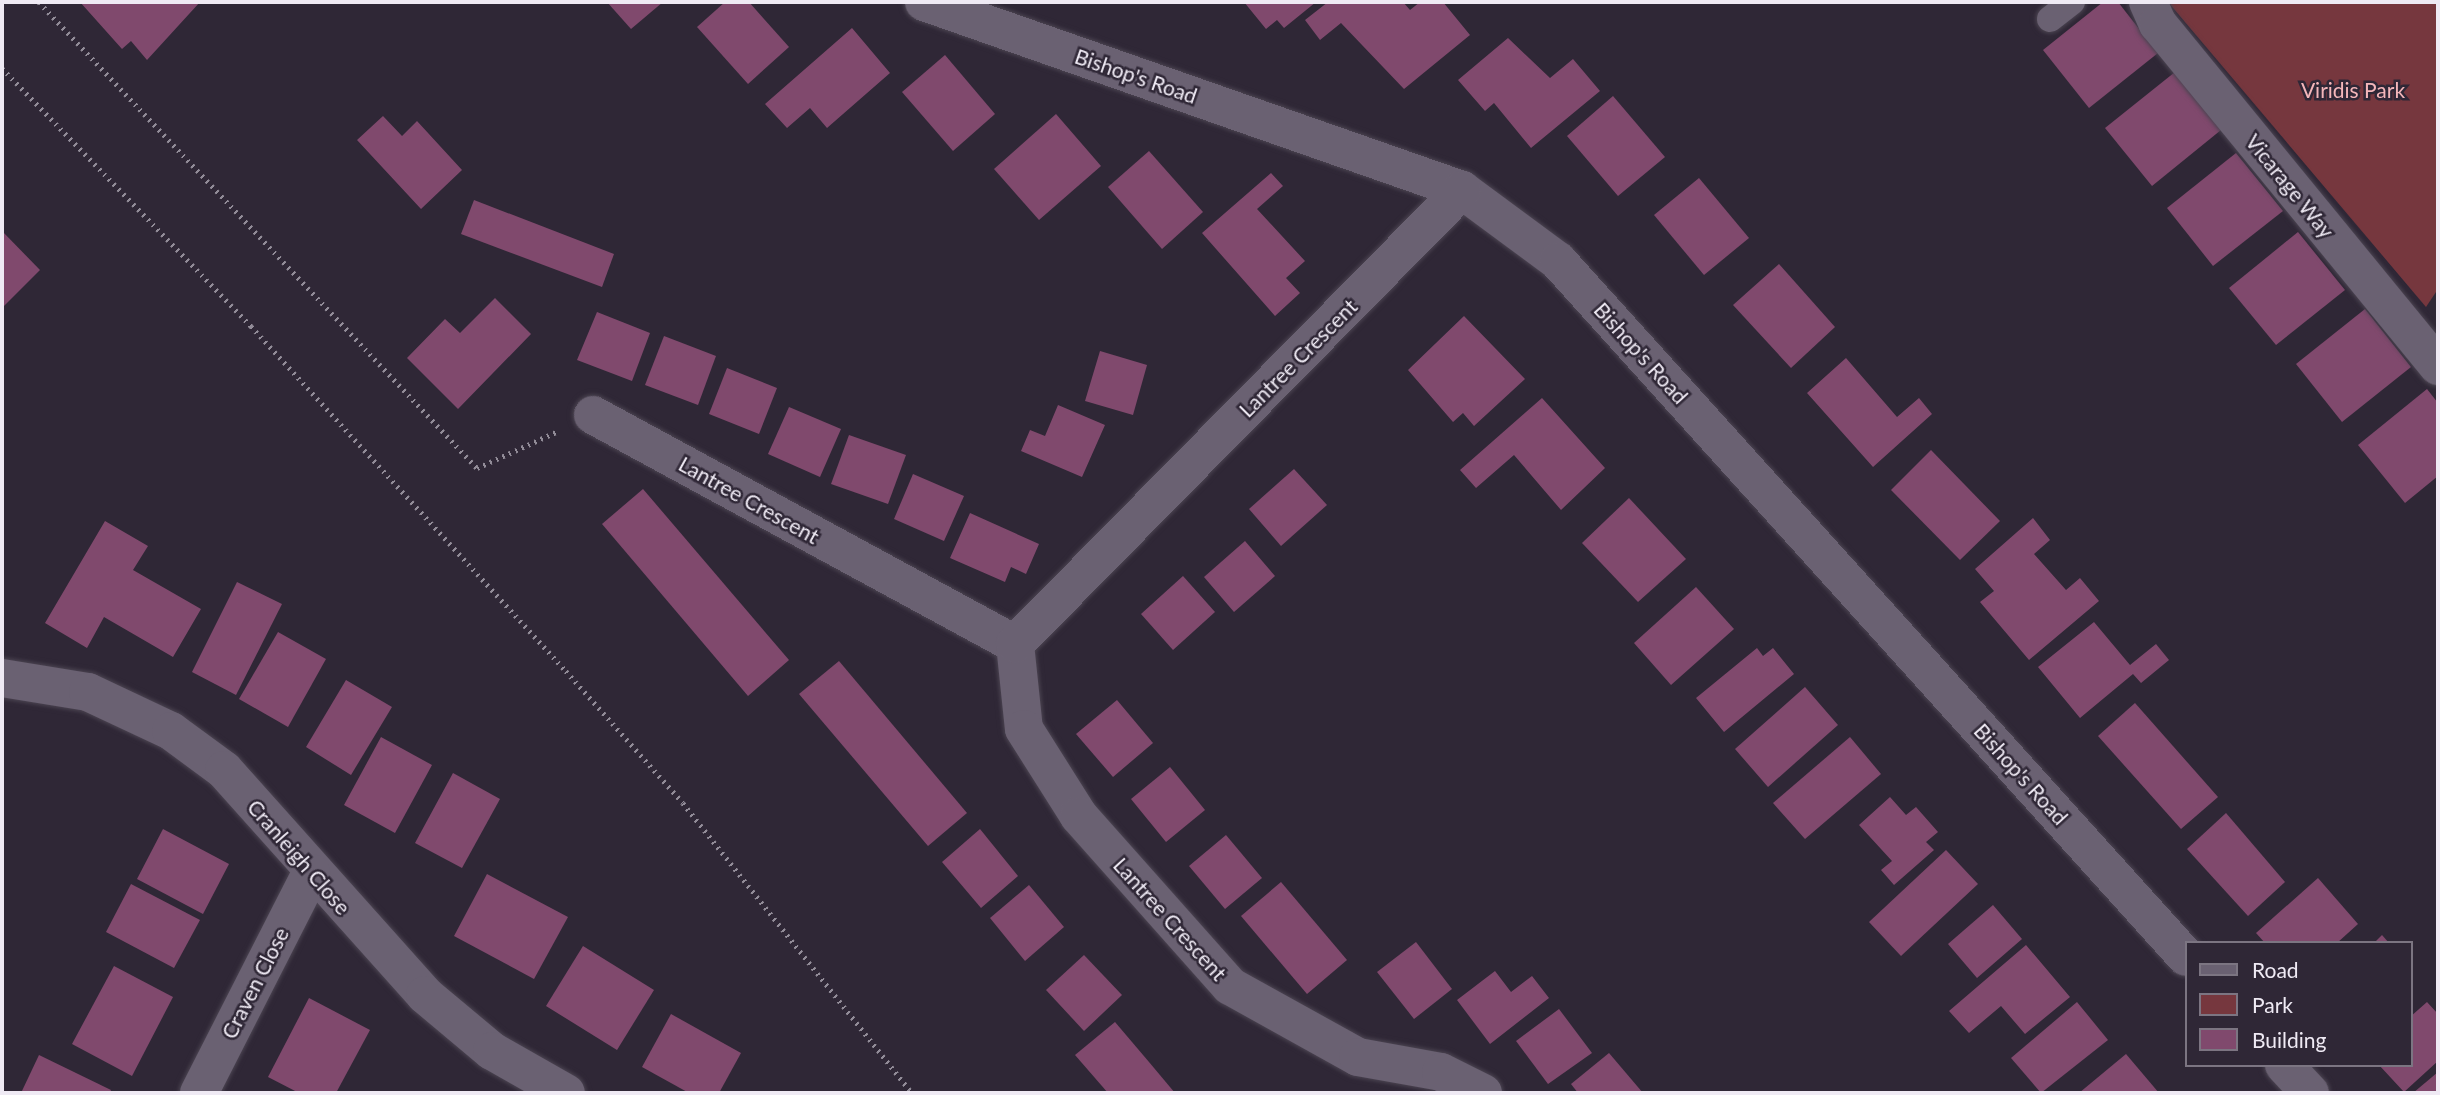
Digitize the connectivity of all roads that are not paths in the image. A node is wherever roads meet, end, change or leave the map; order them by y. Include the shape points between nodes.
1 (924, 2) edge
2 (2073, 2) edge
3 (2148, 2) edge
4 (2050, 19) dead end
5 (1462, 191) junction
6 (2435, 352) edge
7 (593, 415) road end
8 (1015, 644) junction
9 (2, 678) edge
10 (312, 873) junction
11 (2184, 955) edge
12 (2286, 1067) edge
13 (199, 1093) edge
14 (566, 1093) edge
15 (1483, 1093) edge
16 (2310, 1093) edge

1 - 5 street, Bishop's Road
2 - 4 lane
3 - 6 street, Vicarage Way via 2158,24
5 - 8 street, Lantree Crescent
5 - 11 street, Bishop's Road via 1558,261
7 - 8 street, Lantree Crescent
8 - 15 street, Lantree Crescent via 1024,729 1065,794 1230,986 1358,1057 1441,1072
9 - 10 street, Cranleigh Close via 88,692 171,730 224,771
10 - 13 street, Craven Close
10 - 14 street, Cranleigh Close via 425,995 492,1051
12 - 16 street

